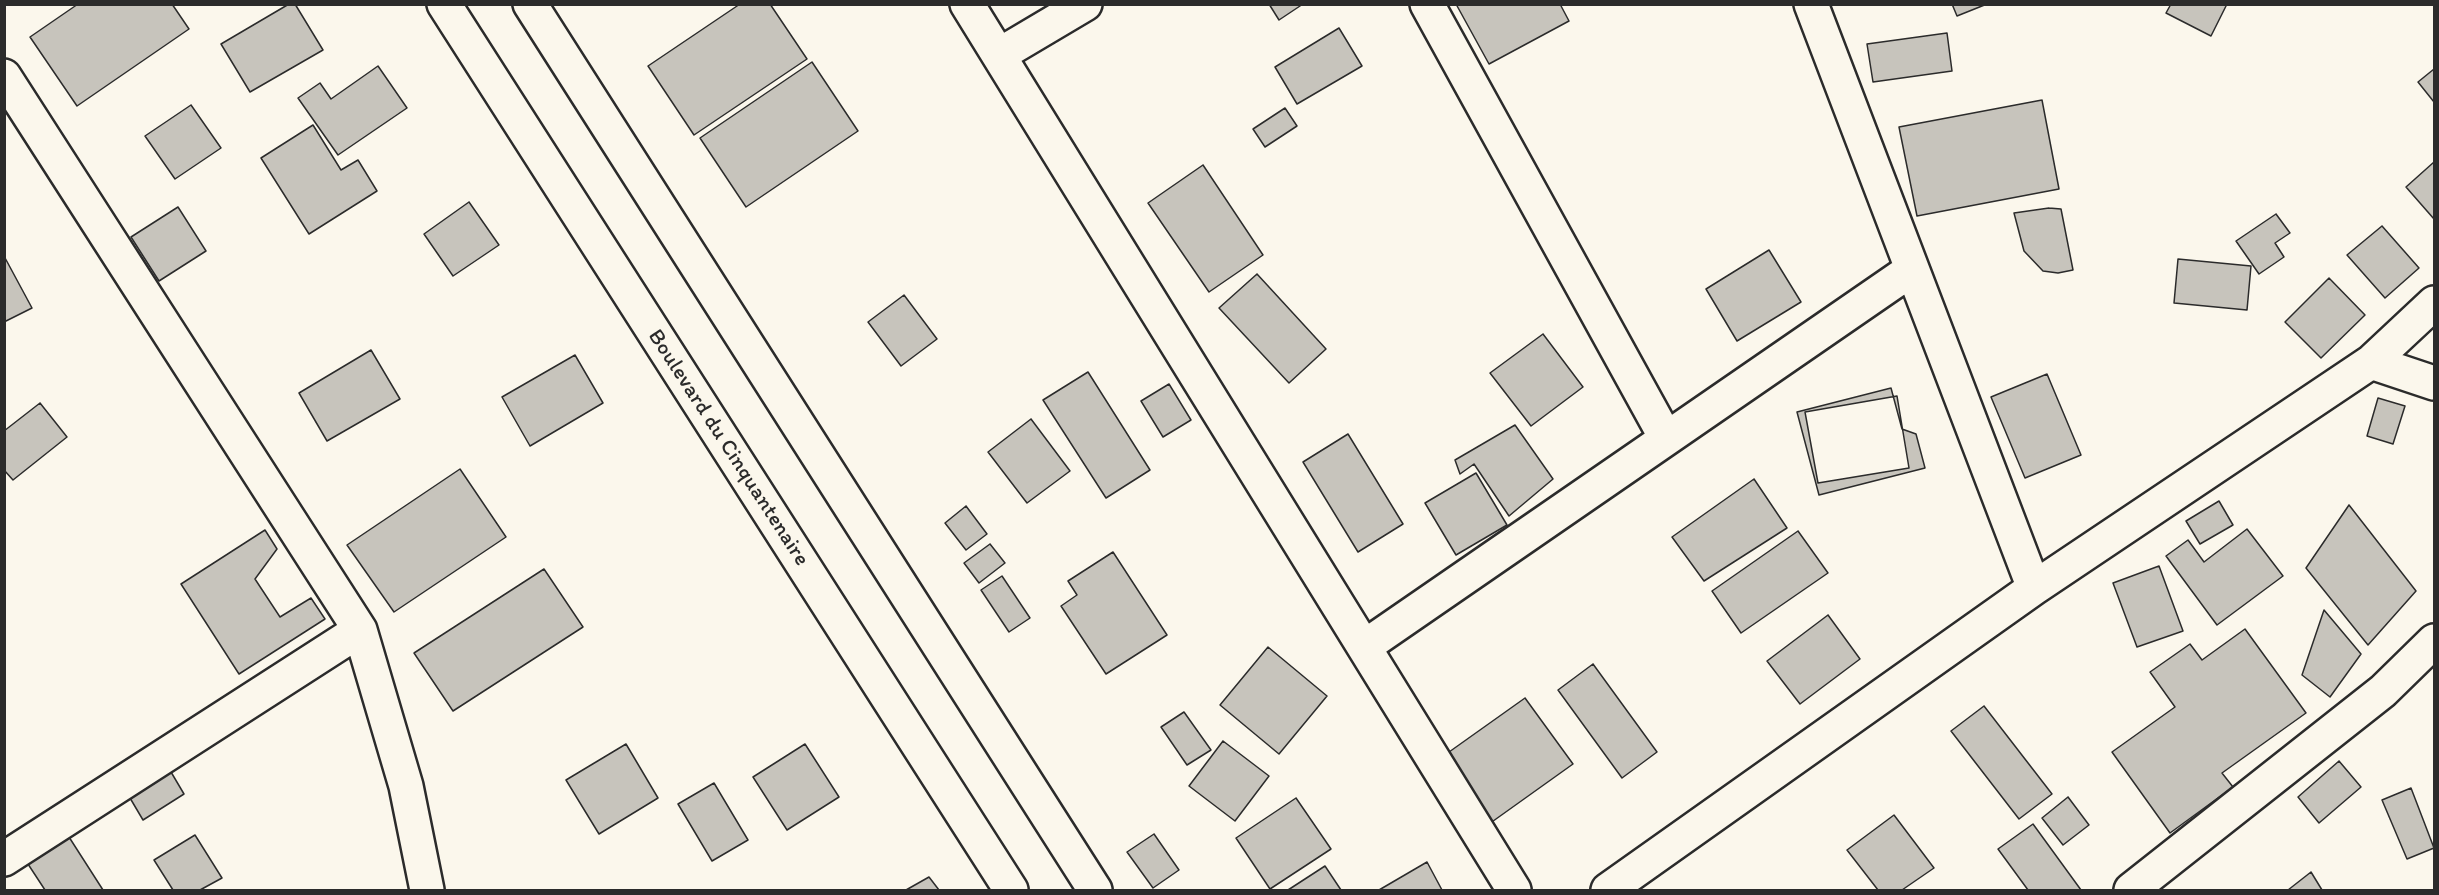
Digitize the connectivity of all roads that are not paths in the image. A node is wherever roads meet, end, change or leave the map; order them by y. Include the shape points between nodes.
1 (444, 4) edge
2 (530, 4) edge
3 (967, 4) edge
4 (1085, 4) edge
5 (1427, 4) edge
6 (1811, 4) edge
7 (999, 55) junction
8 (4, 76) edge
9 (1911, 270) junction
10 (2434, 303) edge
11 (2371, 362) junction
12 (2434, 383) edge
13 (1666, 438) junction
14 (2034, 588) junction
15 (360, 630) junction
16 (2434, 641) edge
17 (1364, 647) junction
18 (4, 859) edge
19 (427, 891) edge
20 (1011, 891) edge
21 (1095, 891) edge
22 (1514, 891) edge
23 (1608, 891) edge
24 (2131, 891) edge

1 - 20 street, Boulevard du Cinquantenaire
2 - 21 street
3 - 7 street
4 - 7 street
5 - 13 street
6 - 9 street
7 - 17 street
8 - 15 street
9 - 13 street
9 - 14 street
10 - 11 street
11 - 12 street
11 - 14 street
13 - 17 street
14 - 23 street
15 - 18 street
15 - 19 street via 406,786
16 - 24 street via 2383,690
17 - 22 street

